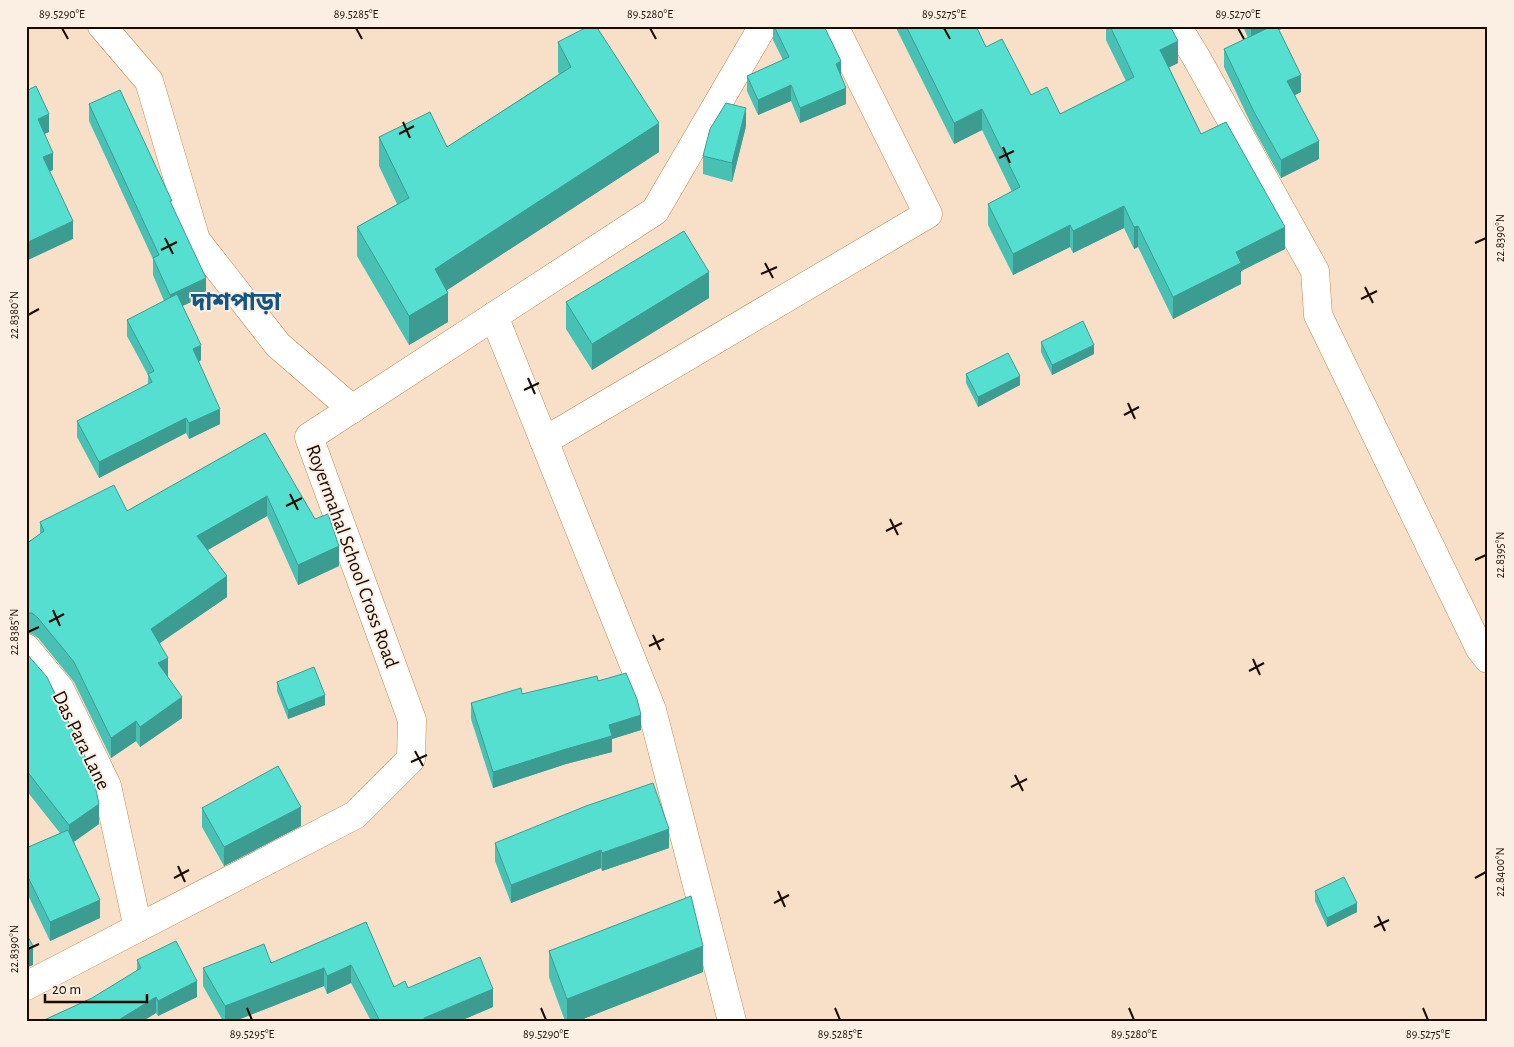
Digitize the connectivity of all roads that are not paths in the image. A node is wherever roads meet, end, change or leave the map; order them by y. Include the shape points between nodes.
1 (102, 26) edge
2 (763, 26) edge
3 (834, 26) edge
4 (1176, 26) edge
5 (494, 316) junction
6 (352, 409) junction
7 (544, 441) junction
8 (26, 648) edge
9 (1488, 659) edge
10 (138, 928) junction
11 (26, 986) edge
12 (732, 1021) edge

1 - 6 street via 149,81 196,240 278,344
2 - 5 street, Royermahal School Cross Road via 655,211
3 - 7 street via 928,214
4 - 9 street via 1315,272 1318,315 1480,649
5 - 6 street, Royermahal School Cross Road
5 - 7 street
6 - 10 street, Royermahal School Cross Road via 308,437 412,720 411,759 355,815
7 - 12 street via 652,710
8 - 10 street, Das Para Lane via 60,690 107,786
10 - 11 street, Royermahal School Cross Road

